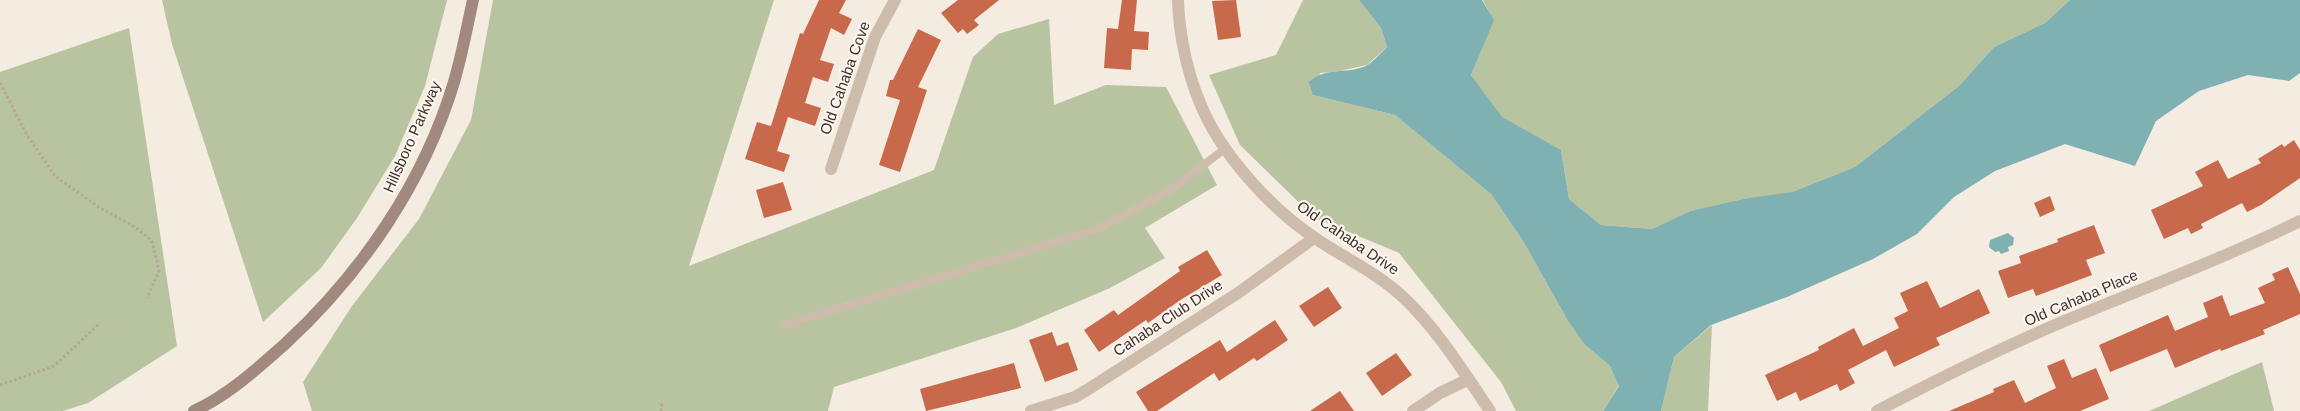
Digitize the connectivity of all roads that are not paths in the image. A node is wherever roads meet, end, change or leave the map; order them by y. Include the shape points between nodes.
1 (473, 0) edge
2 (895, 0) edge
3 (1178, 0) edge
4 (1226, 148) junction
5 (831, 169) dead end
6 (2300, 221) edge
7 (1314, 238) junction
8 (784, 325) dead end
9 (1469, 379) junction
10 (194, 411) edge
11 (1031, 411) edge
12 (1414, 411) edge
13 (1490, 411) edge
14 (1877, 411) edge

1 - 10 street, Hillsboro Parkway via 460,61 445,108 415,176 379,236 345,283 304,326 238,384
2 - 5 street, Old Cahaba Cove via 875,37
3 - 4 street, Old Cahaba Drive via 1178,15 1200,104
4 - 7 street, Old Cahaba Drive via 1286,217
4 - 8 lane via 1172,189 1098,229
6 - 14 street, Old Cahaba Place via 2252,245 2044,331
7 - 9 street, Old Cahaba Drive via 1375,274 1402,296 1443,341
7 - 11 street, Cahaba Club Drive via 1238,293 1087,390
9 - 12 street
9 - 13 street, Old Cahaba Drive

